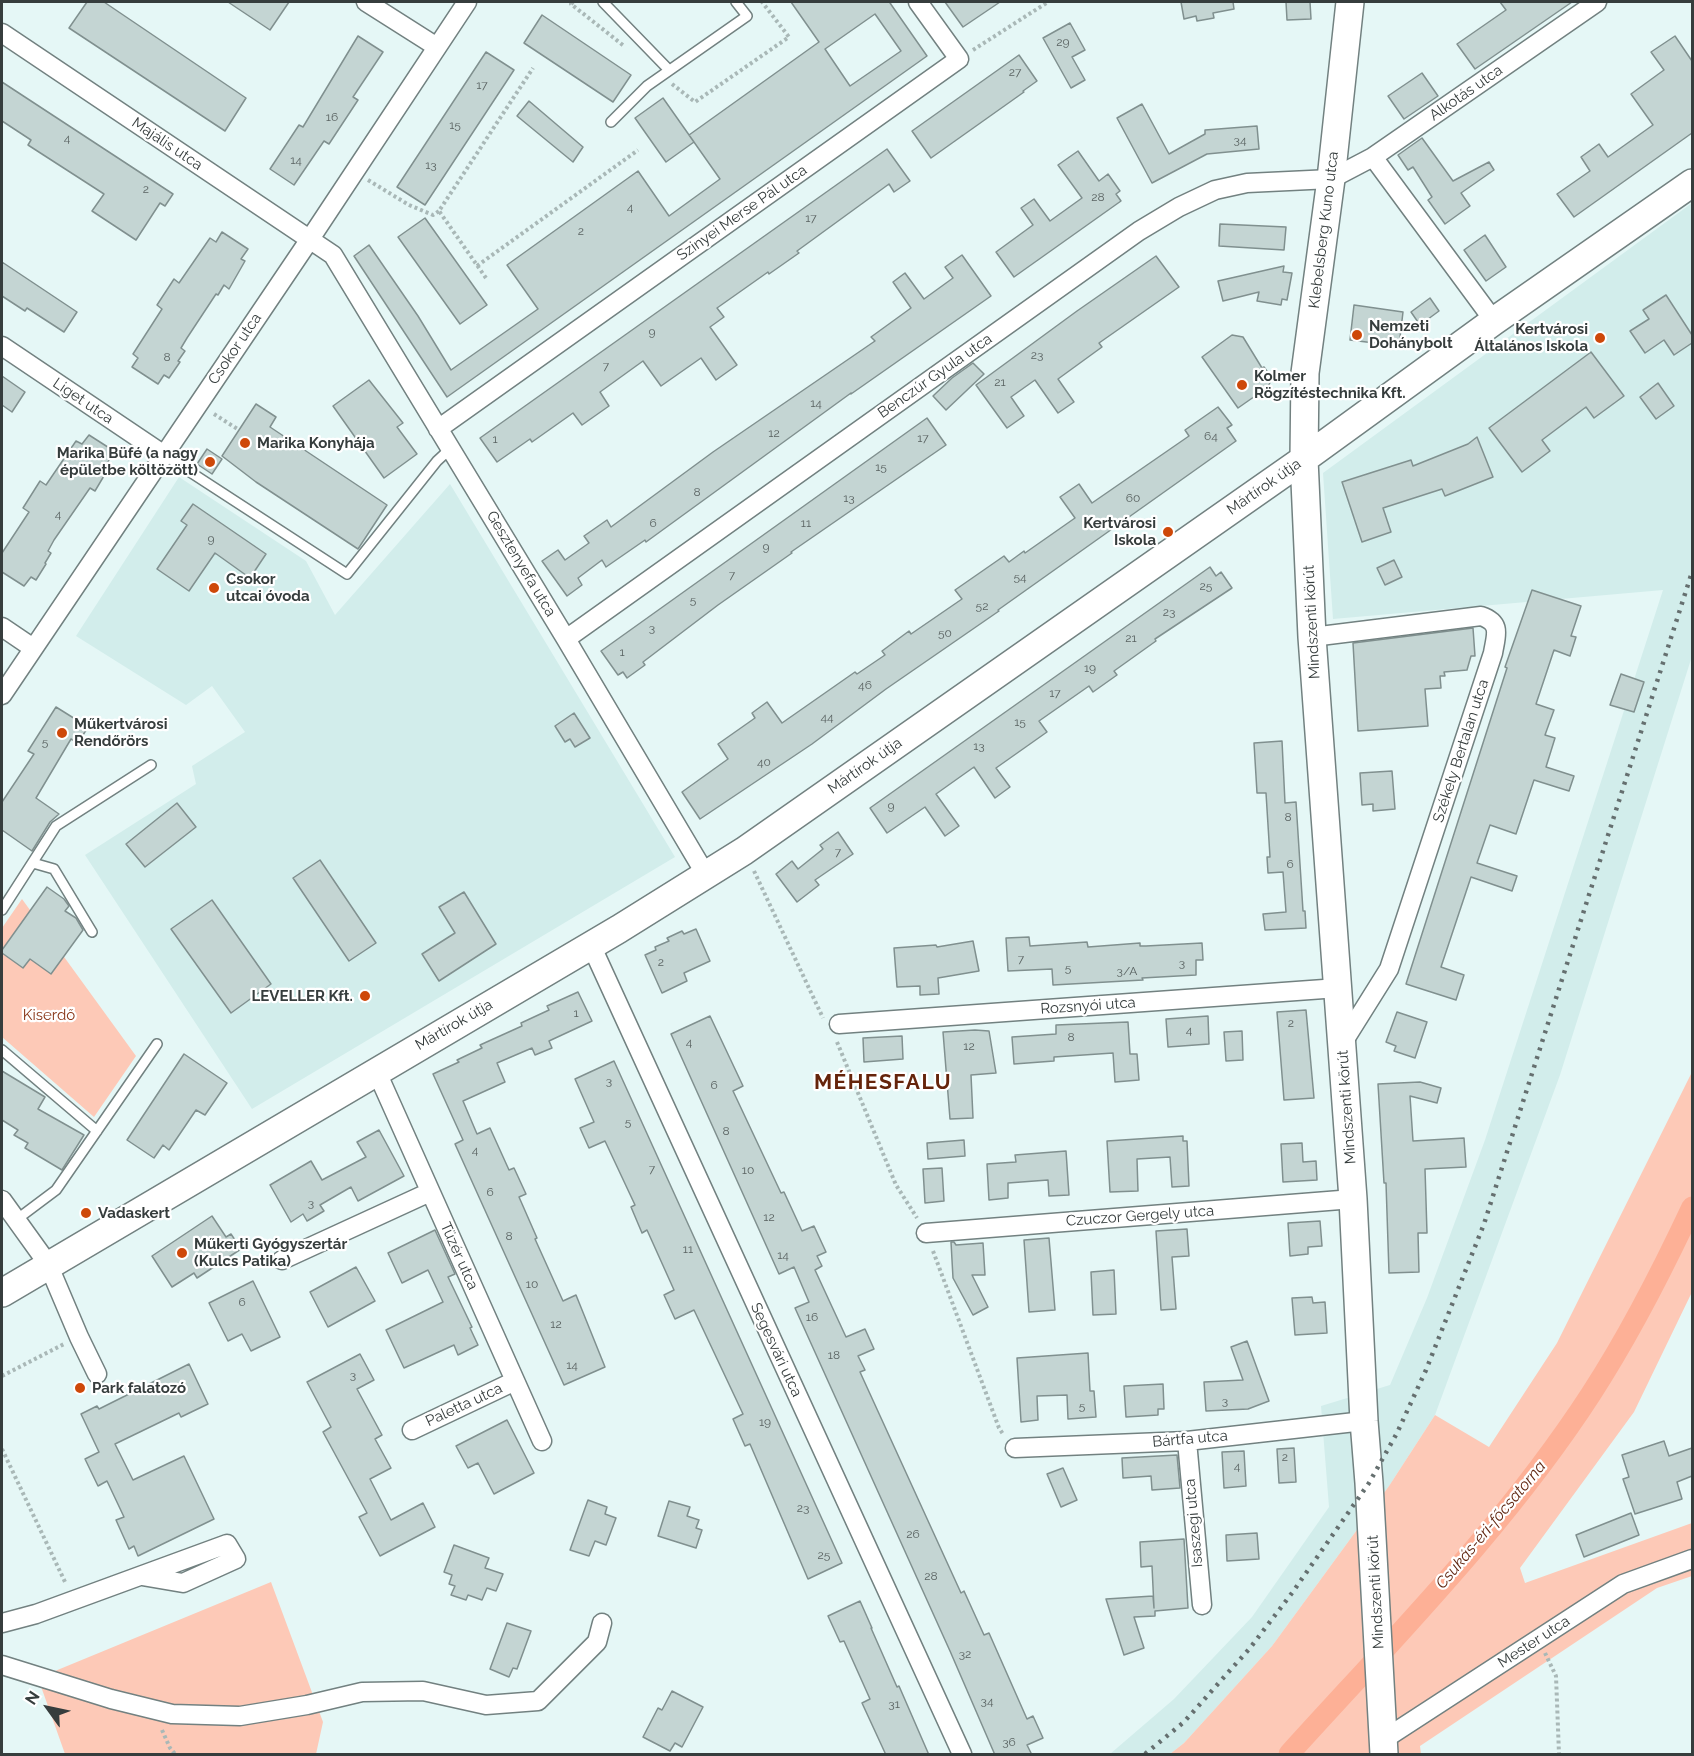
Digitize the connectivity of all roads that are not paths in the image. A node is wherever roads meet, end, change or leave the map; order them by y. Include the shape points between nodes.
1 (366, 2) edge
2 (467, 2) edge
3 (603, 2) edge
4 (736, 2) edge
5 (918, 2) edge
6 (1350, 2) edge
7 (1598, 2) edge
8 (2, 33) edge
9 (437, 47) junction
10 (669, 70) junction
11 (611, 122) dead end
12 (1373, 157) junction
13 (1331, 179) junction
14 (1692, 183) edge
15 (310, 239) junction
16 (333, 255) joint
17 (1494, 321) junction
18 (2, 346) edge
19 (438, 429) junction
20 (450, 449) junction
21 (164, 455) junction
22 (1304, 459) junction
23 (2, 627) edge
24 (1312, 637) junction
25 (566, 639) junction
26 (33, 648) junction
27 (2, 695) edge
28 (151, 765) dead end
29 (33, 863) junction
30 (706, 875) junction
31 (3, 905) edge
32 (92, 932) dead end
33 (591, 945) junction
34 (1338, 988) junction
35 (839, 1024) road end
36 (157, 1044) dead end
37 (1342, 1044) junction
38 (2, 1050) edge
39 (376, 1070) junction
40 (97, 1131) junction
41 (430, 1192) junction
42 (1353, 1199) junction
43 (2, 1200) edge
44 (16, 1220) junction
45 (926, 1233) road end
46 (282, 1260) dead end
47 (48, 1264) junction
48 (2, 1293) edge
49 (97, 1374) dead end
50 (515, 1381) junction
51 (1364, 1421) junction
52 (412, 1430) dead end
53 (542, 1441) dead end
54 (1187, 1441) junction
55 (1016, 1448) road end
56 (1692, 1559) edge
57 (142, 1576) dead end
58 (1202, 1605) dead end
59 (2, 1623) edge
60 (602, 1623) dead end
61 (2, 1665) edge
62 (1384, 1747) edge
63 (962, 1755) edge

1 - 9 street
2 - 9 street, Csokor utca
3 - 10 lane
4 - 10 lane via 747,16
5 - 19 street, Szinyei Merse Pál utca via 959,59
6 - 13 street, Klebelsberg Kuno utca
7 - 12 street, Alkotás utca
8 - 15 street, Majális utca
9 - 15 street, Csokor utca
10 - 11 lane
12 - 13 street, Alkotás utca
12 - 17 street
13 - 22 street, Klebelsberg Kuno utca via 1305,373
13 - 25 street, Benczúr Gyula utca via 1247,183 1215,190 1139,231
14 - 17 street, Mártírok útja
15 - 16 street, Majális utca
15 - 21 street, Csokor utca
16 - 19 street, Gesztenyefa utca
17 - 22 street, Mártírok útja
18 - 21 street, Liget utca
19 - 20 street, Gesztenyefa utca
20 - 21 lane via 347,574
20 - 25 street, Gesztenyefa utca
21 - 26 street, Csokor utca
22 - 24 street, Mindszenti körút
22 - 30 street, Mártírok útja
23 - 26 street
24 - 34 street, Mindszenti körút
24 - 37 street, Székely Bertalan utca via 1481,616 1494,623 1496,629 1493,653 1389,969
25 - 30 street, Gesztenyefa utca
26 - 27 street, Csokor utca
28 - 29 lane via 56,826
29 - 31 lane
29 - 32 lane via 54,869
30 - 33 street, Mártírok útja
33 - 39 street, Mártírok útja
33 - 63 street, Segesvári utca
34 - 35 street, Rozsnyói utca
34 - 37 street, Mindszenti körút
36 - 40 lane
37 - 42 street, Mindszenti körút
38 - 40 lane
39 - 41 street, Tüzér utca
39 - 47 street, Mártírok útja
40 - 44 lane via 56,1190
41 - 46 street
41 - 50 street, Tüzér utca
42 - 45 street, Czuczor Gergely utca
42 - 51 street, Mindszenti körút
43 - 44 street
44 - 47 street
47 - 48 street, Mártírok útja
47 - 49 street
50 - 52 street, Paletta utca
50 - 53 street, Tüzér utca
51 - 54 street, Bártfa utca
51 - 62 street, Mindszenti körút
54 - 55 street, Bártfa utca
54 - 58 street, Isaszegi utca
56 - 62 street, Mester utca via 1623,1584
57 - 59 street
60 - 61 street via 597,1641 538,1701 486,1705 423,1691 362,1692 240,1716 172,1714

